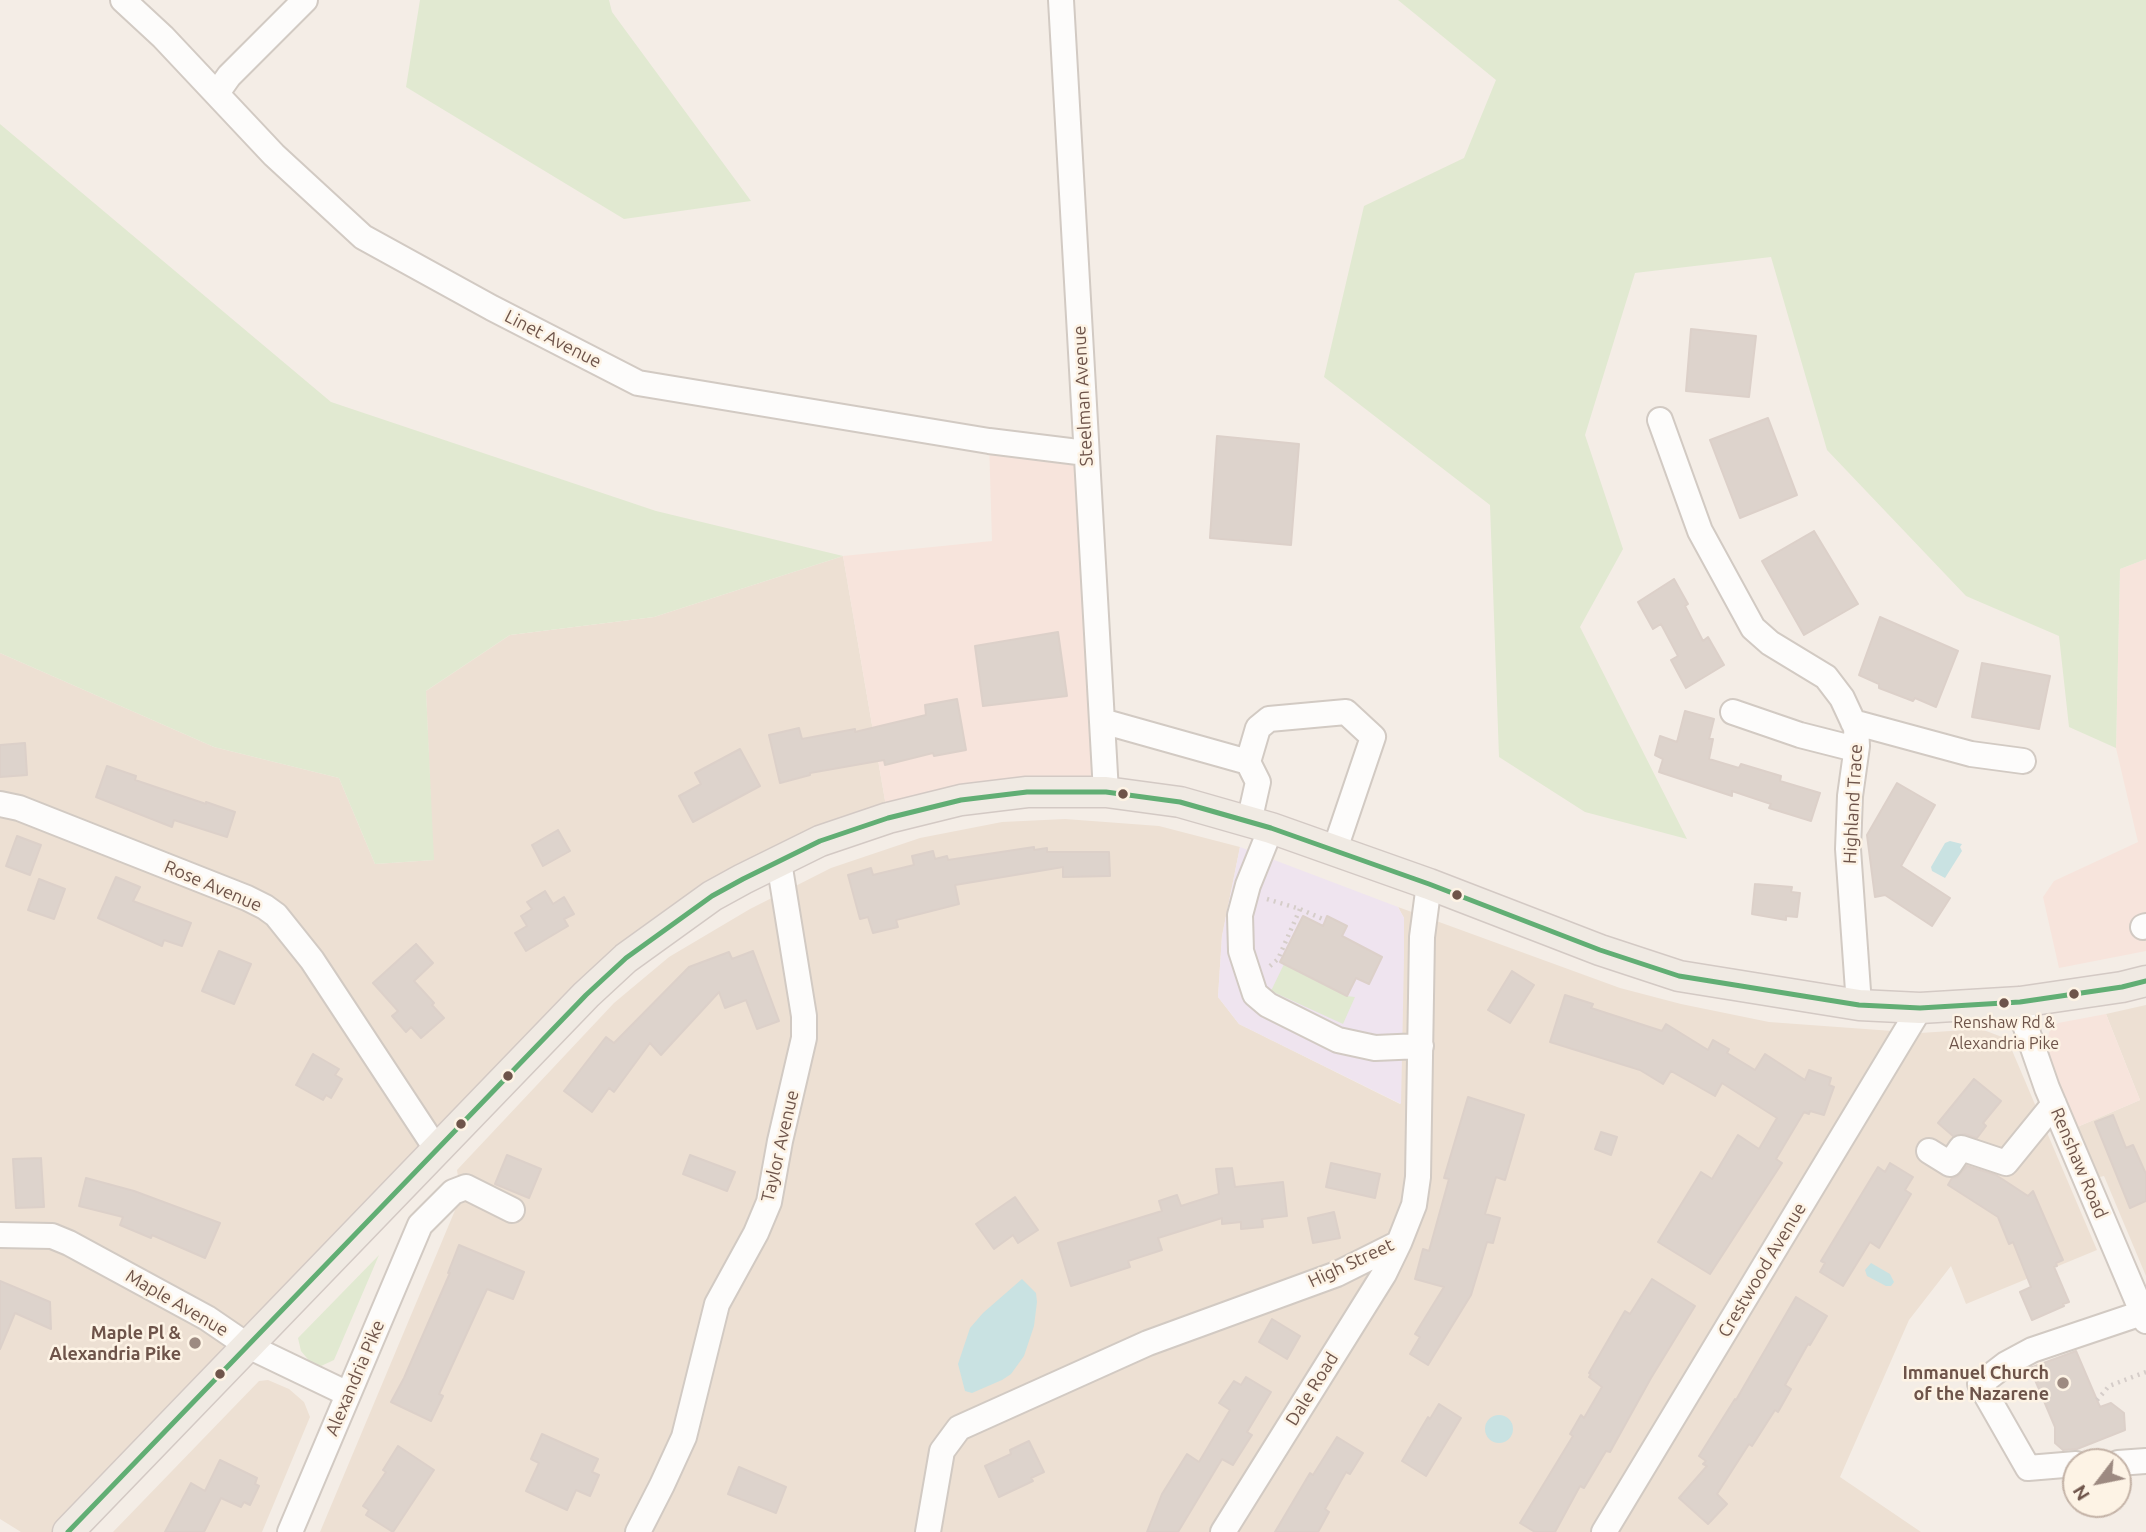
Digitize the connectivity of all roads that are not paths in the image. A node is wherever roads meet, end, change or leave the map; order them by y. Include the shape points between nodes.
1 (123, 0) edge
2 (305, 0) edge
3 (1061, 0) edge
4 (217, 93) junction
5 (1660, 420) dead end
6 (1086, 453) junction
7 (1733, 712) dead end
8 (1102, 721) junction
9 (1853, 722) junction
10 (1855, 750) junction
11 (2023, 761) dead end
12 (1248, 762) junction
13 (1106, 792) junction
14 (0, 804) edge
15 (1260, 825) junction
16 (1334, 852) junction
17 (779, 862) junction
18 (1429, 884) junction
19 (2146, 981) edge
20 (2020, 1002) junction
21 (1859, 1005) junction
22 (1920, 1008) junction
23 (1421, 1046) junction
24 (2054, 1104) junction
25 (437, 1150) junction
26 (1929, 1151) dead end
27 (512, 1210) dead end
28 (0, 1235) edge
29 (1399, 1243) junction
30 (2144, 1317) edge
31 (248, 1346) junction
32 (348, 1394) junction
33 (2062, 1465) edge
34 (68, 1532) edge
35 (290, 1532) edge
36 (638, 1532) edge
37 (928, 1532) edge
38 (1223, 1532) edge
39 (1604, 1532) edge

1 - 4 street, Linet Avenue
2 - 4 street via 229,75
3 - 6 street, Steelman Avenue
4 - 6 street, Linet Avenue via 274,155 363,237 638,383
5 - 9 street, Highland Trace via 1700,531 1753,628 1826,677
6 - 8 street, Steelman Avenue
7 - 10 street
8 - 12 street
8 - 13 street, Steelman Avenue
9 - 10 street, Highland Trace
9 - 11 street via 1971,754
10 - 21 street, Highland Trace via 1848,849
12 - 15 street via 1258,782
12 - 16 street via 1258,727 1269,719 1346,712 1373,737
13 - 15 main road via 1180,802
13 - 17 main road via 1027,792 961,800 820,841
14 - 25 street, Rose Avenue via 271,911 312,960
15 - 16 main road
15 - 23 street via 1240,915 1241,951 1255,994 1338,1040 1375,1048
16 - 18 main road
17 - 25 main road via 712,896 626,958
17 - 36 street, Taylor Avenue via 804,1038 769,1202 717,1304 684,1437
18 - 21 main road via 1600,950 1679,975
18 - 23 street, High Street via 1422,937
19 - 20 main road
20 - 22 main road
20 - 24 street, Renshaw Road
21 - 22 main road
22 - 39 street, Crestwood Avenue
23 - 29 street, High Street via 1418,1177 1414,1205
24 - 26 street via 2006,1163 1961,1148 1950,1164
24 - 30 street, Renshaw Road
25 - 31 main road
27 - 32 street, Alexandria Pike via 466,1187 453,1192 420,1225
28 - 31 street, Maple Avenue via 52,1236 69,1243 207,1318
29 - 37 street, High Street via 1337,1273 1148,1343 958,1427 942,1451
29 - 38 street, Dale Road
30 - 33 street via 2032,1350 1980,1384 2028,1468
31 - 32 street, Maple Avenue
31 - 34 main road
32 - 35 street, Alexandria Pike

